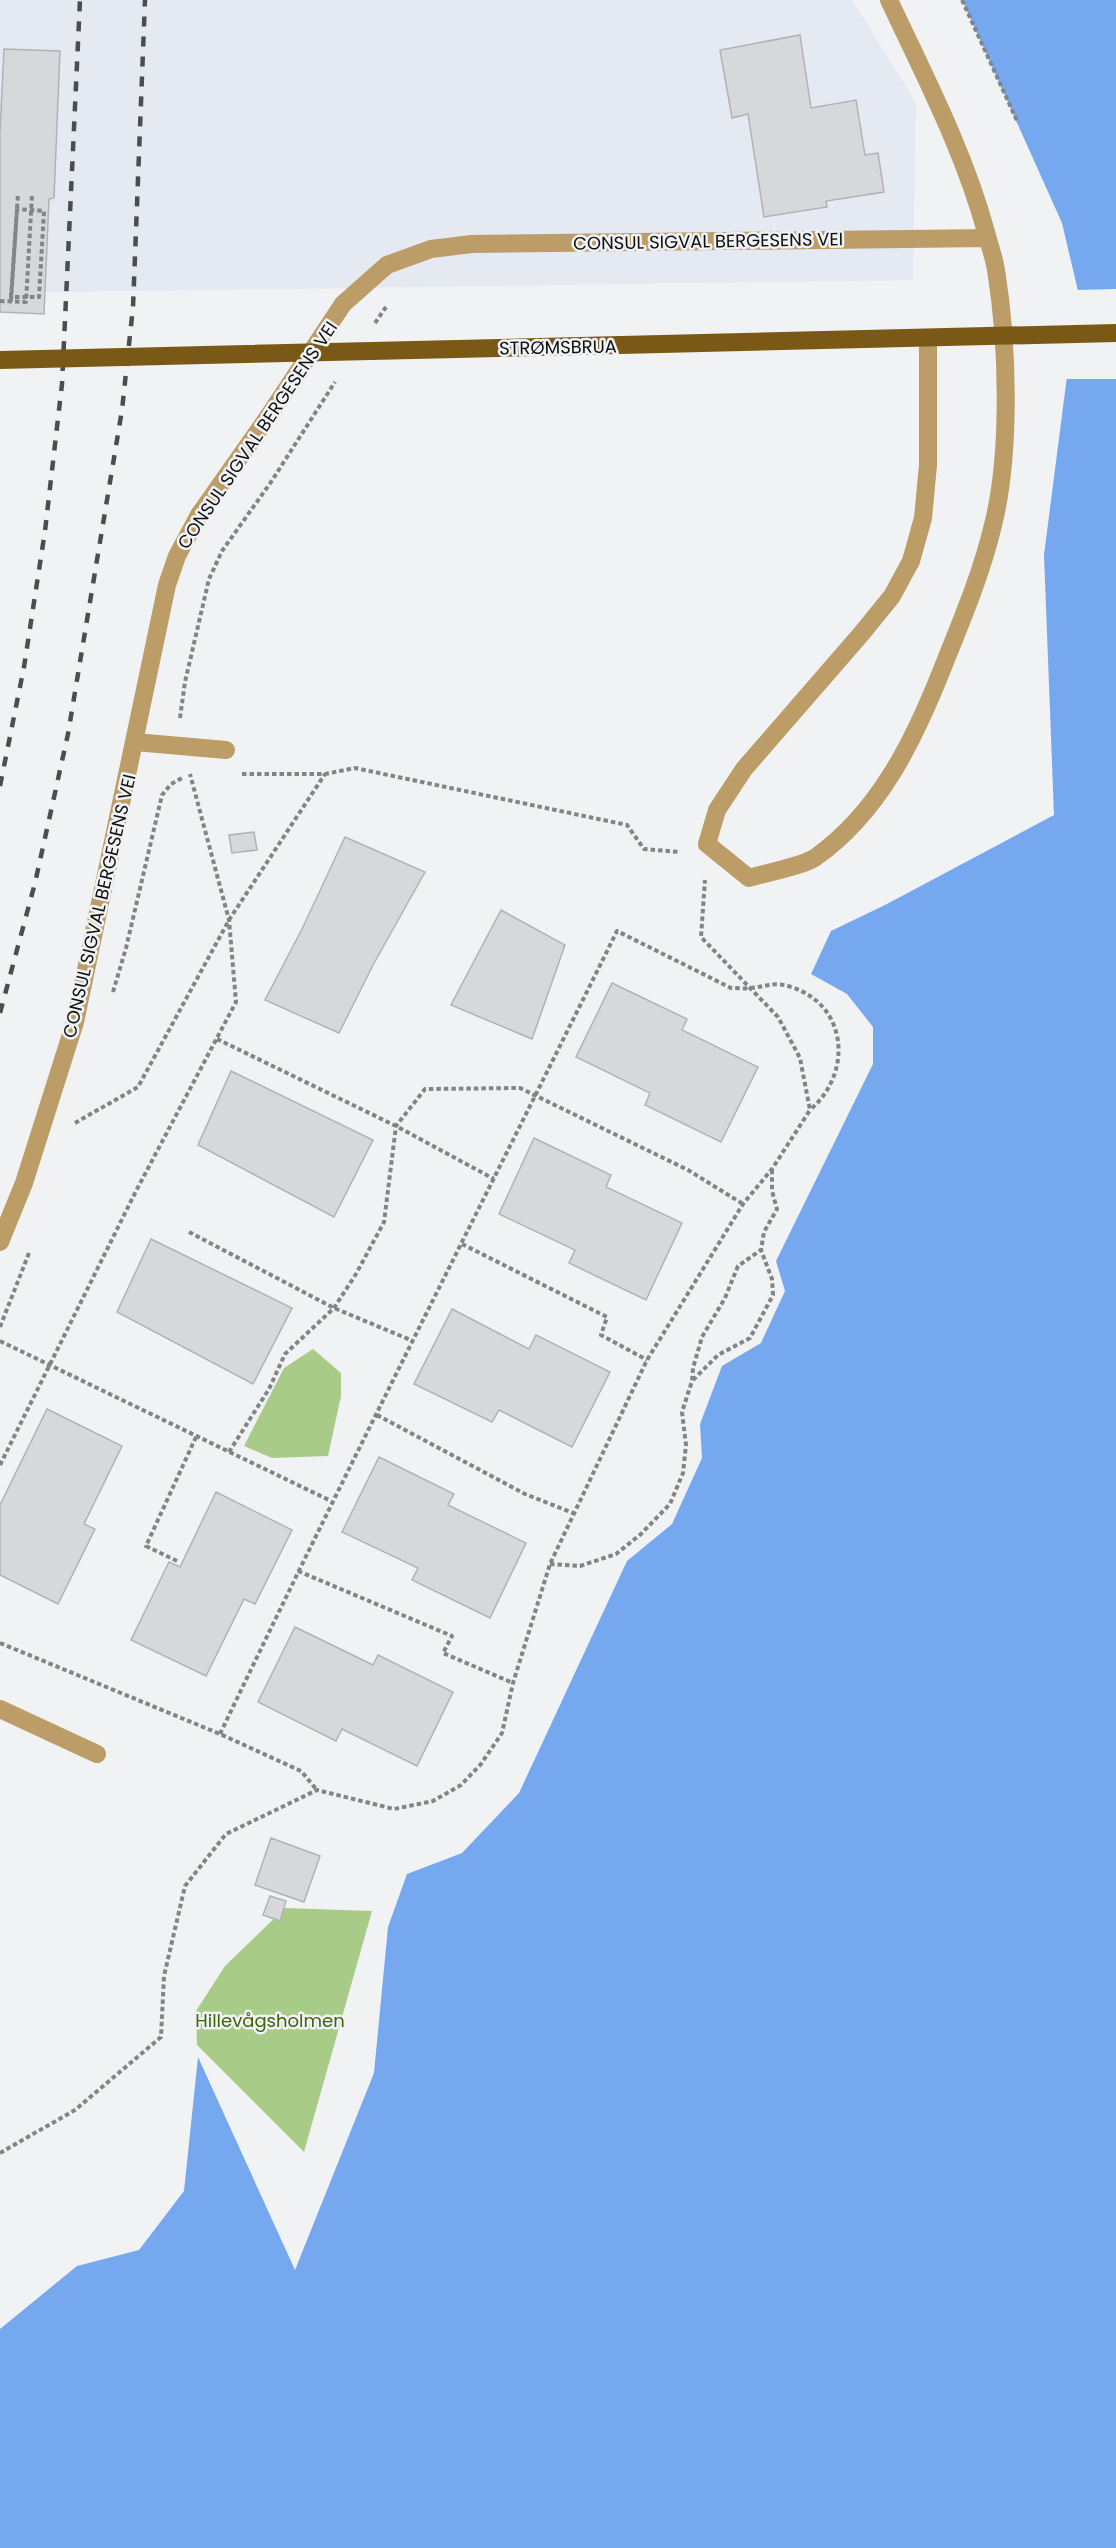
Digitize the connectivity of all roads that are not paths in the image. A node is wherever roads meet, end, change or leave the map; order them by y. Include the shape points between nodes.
1 (889, 0) edge
2 (988, 238) junction
3 (1116, 333) edge
4 (928, 338) junction
5 (0, 360) edge
6 (135, 742) junction
7 (226, 750) dead end
8 (0, 1242) edge
9 (0, 1709) edge
10 (97, 1754) dead end

1 - 2 street via 976,194
2 - 4 street via 1005,339 1003,463 994,523 978,580 922,718 888,780 860,819 814,859 749,878 707,844 717,810 744,769 892,596 911,561 923,518 928,465
2 - 6 street, CONSUL SIGVAL BERGESENS VEI via 472,244 431,249 387,265 343,304 199,515 177,556 167,585
3 - 4 main road, STRØMSBRUA, bridge
4 - 5 main road, STRØMSBRUA, bridge
6 - 7 street
6 - 8 street, CONSUL SIGVAL BERGESENS VEI via 75,1022 24,1183
9 - 10 street

